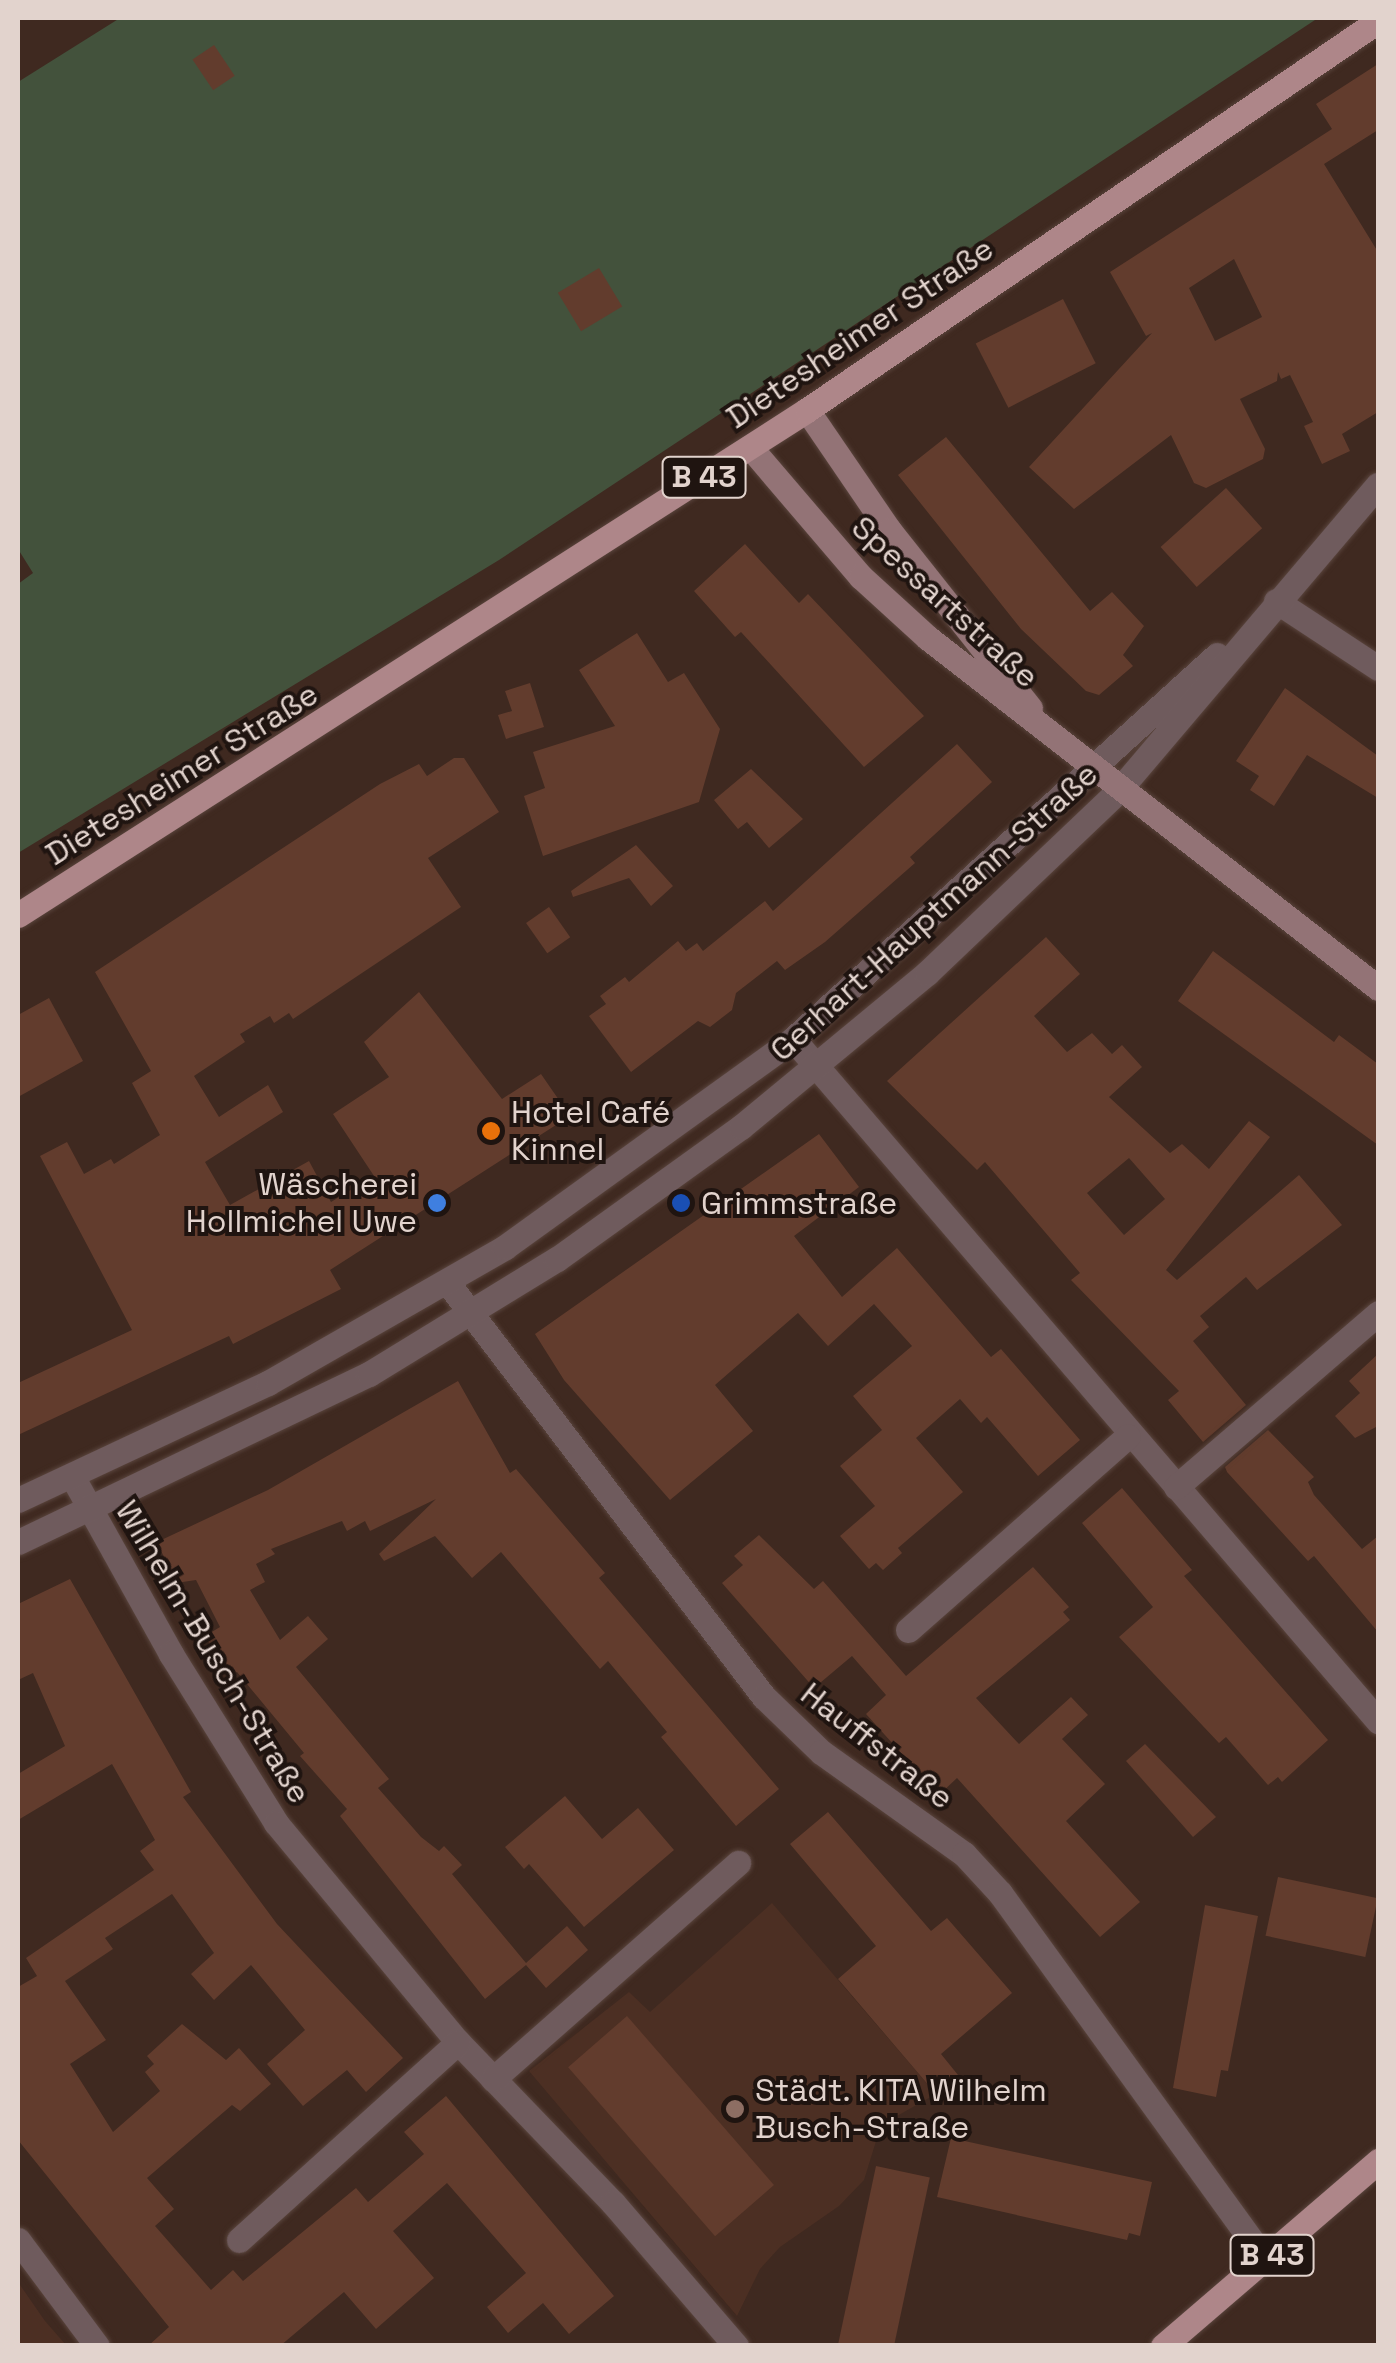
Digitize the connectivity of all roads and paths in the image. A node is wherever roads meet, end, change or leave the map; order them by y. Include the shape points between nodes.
1 (1378, 21) edge
2 (806, 410) junction
3 (750, 447) junction
4 (1378, 485) edge
5 (1276, 601) junction
6 (1378, 668) edge
7 (1067, 749) junction
8 (1090, 767) junction
9 (1118, 790) junction
10 (18, 915) edge
11 (1378, 988) edge
12 (793, 1038) junction
13 (817, 1067) junction
14 (448, 1282) junction
15 (1378, 1312) edge
16 (471, 1315) junction
17 (1128, 1436) junction
18 (72, 1476) junction
19 (1176, 1487) junction
20 (18, 1500) edge
21 (90, 1510) junction
22 (18, 1542) edge
23 (908, 1630) dead end
24 (1378, 1721) edge
25 (738, 1863) dead end
26 (458, 2042) junction
27 (493, 2079) junction
28 (1378, 2161) edge
29 (18, 2240) edge
30 (239, 2240) dead end
31 (1266, 2260) junction
32 (97, 2346) edge
33 (736, 2346) edge
34 (1163, 2346) edge

1 - 2 main road, Dietesheimer Straße / B 43
2 - 3 main road, Dietesheimer Straße / B 43
2 - 7 main road, Spessartstraße via 889,530
3 - 7 main road, Spessartstraße via 882,597
3 - 10 main road, Dietesheimer Straße / B 43
4 - 5 street, Gerhart-Hauptmann-Straße
5 - 6 street
5 - 8 street, Gerhart-Hauptmann-Straße
5 - 9 street, Gerhart-Hauptmann-Straße
7 - 8 main road, Spessartstraße
8 - 9 main road, Spessartstraße
8 - 12 street, Gerhart-Hauptmann-Straße
9 - 11 main road, Spessartstraße
9 - 13 street, Gerhart-Hauptmann-Straße
12 - 13 street
12 - 14 street, Gerhart-Hauptmann-Straße
13 - 16 street, Gerhart-Hauptmann-Straße
13 - 17 street
14 - 16 street, Hauffstraße
14 - 18 street, Gerhart-Hauptmann-Straße via 268,1383
15 - 19 street
16 - 21 street, Gerhart-Hauptmann-Straße via 271,1425
16 - 31 street, Hauffstraße via 764,1697 821,1752 964,1854 1000,1893
17 - 19 street
17 - 23 street
18 - 20 street, Gerhart-Hauptmann-Straße
18 - 21 street, Wilhelm-Busch-Straße
19 - 24 street
21 - 22 street, Gerhart-Hauptmann-Straße
21 - 26 street, Wilhelm-Busch-Straße via 255,1792
25 - 27 street
26 - 27 street, Wilhelm-Busch-Straße
26 - 30 street
27 - 33 street, Wilhelm-Busch-Straße via 625,2216
28 - 31 main road, B 43
29 - 32 street
31 - 34 main road, B 43

